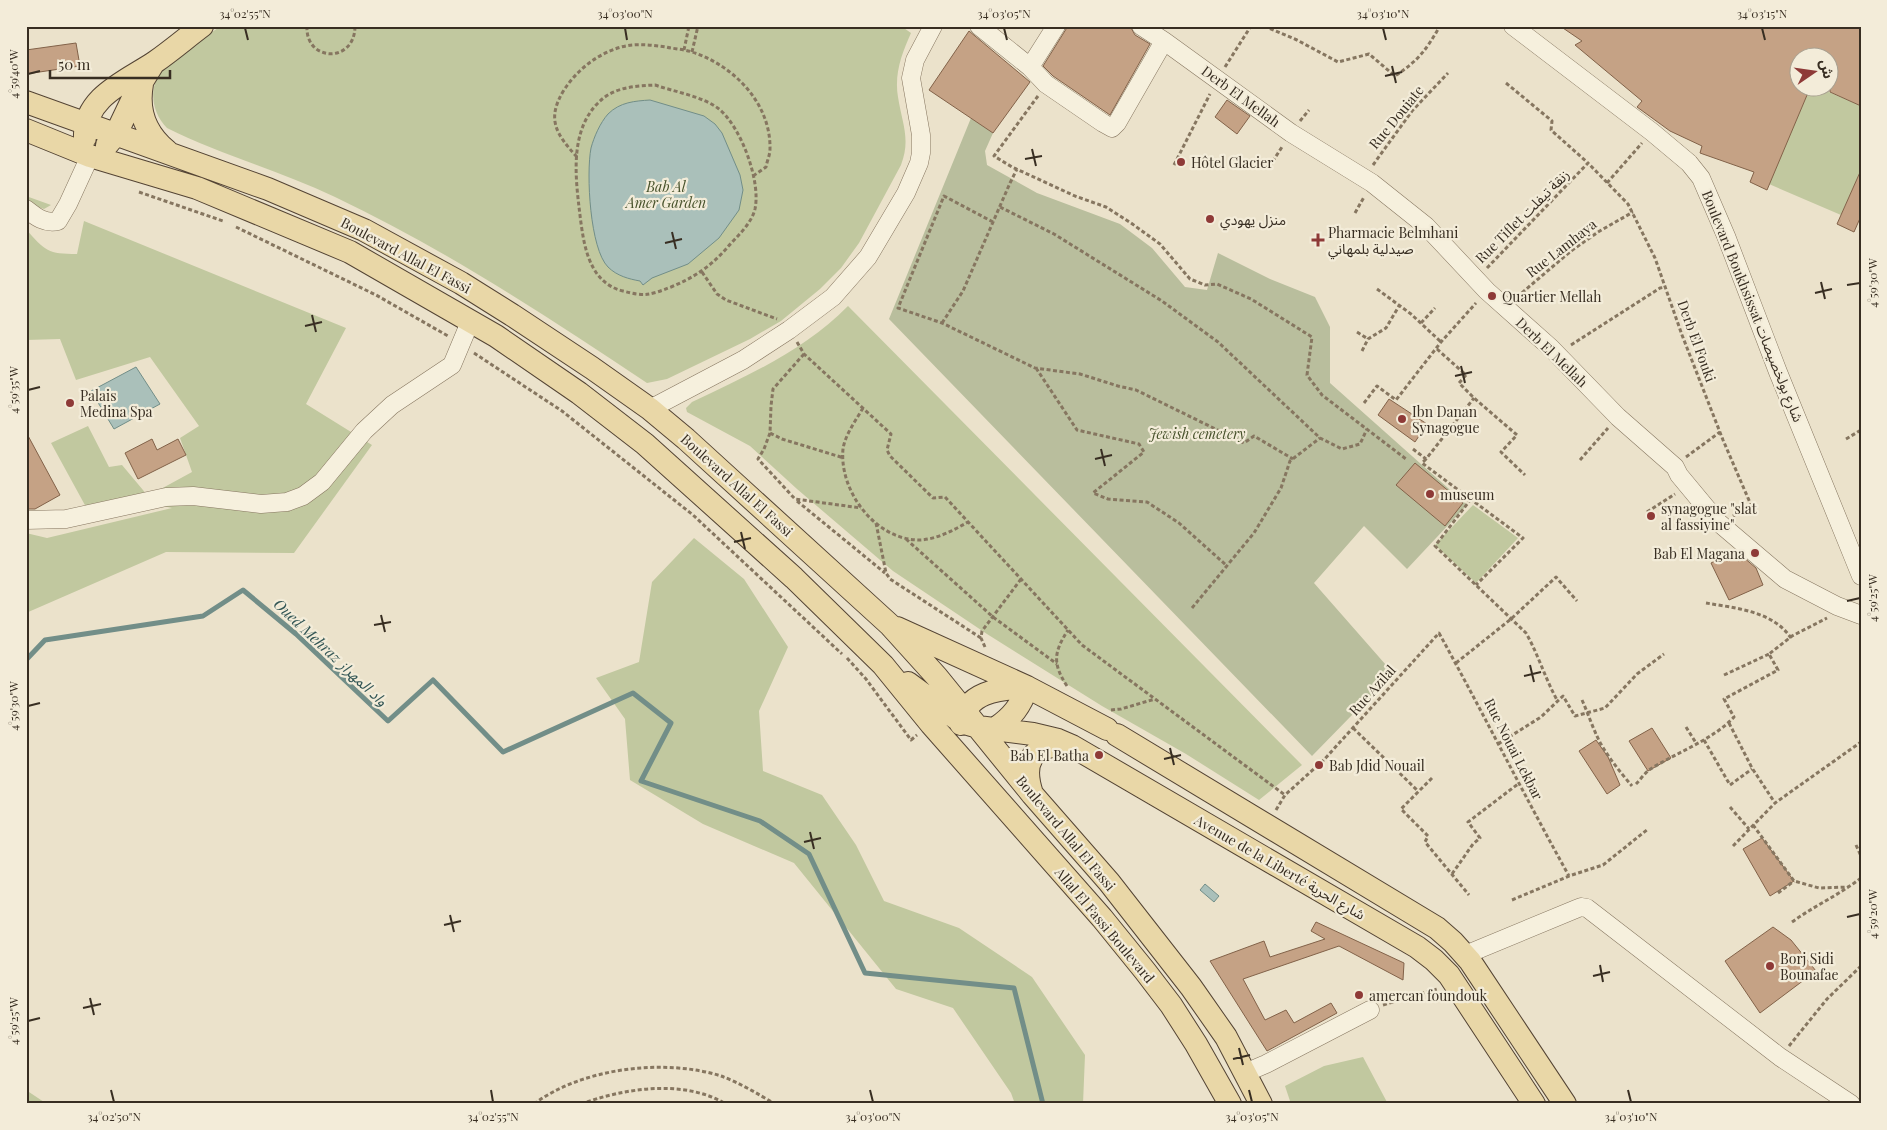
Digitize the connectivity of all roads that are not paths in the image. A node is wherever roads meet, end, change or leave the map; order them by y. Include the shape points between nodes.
1 (202, 26) edge
2 (933, 26) edge
3 (979, 26) edge
4 (1056, 26) edge
5 (1141, 26) edge
6 (1514, 26) edge
7 (1164, 41) junction
8 (154, 63) junction
9 (1030, 67) junction
10 (142, 82) junction
11 (26, 102) edge
12 (86, 123) junction
13 (26, 130) edge
14 (116, 134) junction
15 (170, 153) junction
16 (90, 156) junction
17 (26, 209) edge
18 (470, 322) junction
19 (650, 410) junction
20 (26, 520) edge
21 (1861, 576) edge
22 (1861, 615) edge
23 (890, 625) junction
24 (883, 665) junction
25 (1027, 687) junction
26 (975, 722) junction
27 (1072, 746) junction
28 (962, 759) junction
29 (1032, 794) junction
30 (1465, 955) junction
31 (1370, 1010) road end
32 (1245, 1073) junction
33 (1260, 1103) edge
34 (1230, 1104) edge
35 (1534, 1104) edge
36 (1566, 1104) edge
37 (1851, 1104) edge

1 - 8 main road
2 - 19 street via 912,69 911,83 921,135 919,163 906,193 868,257 833,297 789,330 743,360
3 - 9 street
4 - 9 street
5 - 7 street, Derb El Mellah
6 - 21 street, Boulevard Boukhsissat شارع بولخصيصات via 1652,132 1689,163 1701,178
7 - 9 street via 1113,128 1046,84
7 - 22 street, Derb El Mellah via 1292,133 1363,177 1426,226 1618,417 1675,467 1718,522 1785,580
8 - 10 main road
8 - 12 main road via 115,87 90,111
10 - 14 main road
10 - 15 main road via 140,95 144,120 150,134
11 - 12 main road, Boulevard Allal El Fassi
12 - 14 main road, Boulevard Allal El Fassi
12 - 16 main road via 85,136
13 - 16 main road, Boulevard Allal El Fassi
14 - 15 main road, Boulevard Allal El Fassi
14 - 16 main road via 109,144
15 - 19 main road, Boulevard Allal El Fassi via 268,189 364,230 512,315
16 - 17 street via 58,221 42,220
16 - 18 main road, Boulevard Allal El Fassi via 197,188 350,252
18 - 20 street via 452,365 392,405 364,431 322,482 304,496 287,502 261,504 193,496 166,497 66,519
18 - 24 main road, Boulevard Allal El Fassi via 579,393 645,444 794,578
19 - 23 main road, Boulevard Allal El Fassi via 686,438
23 - 25 main road, Avenue de la Liberté شارع الحرية
23 - 26 main road, Boulevard Allal El Fassi
24 - 26 main road, Avenue de la Liberté شارع الحرية
24 - 28 main road, Boulevard Allal El Fassi
25 - 26 main road via 1023,700 1007,720
25 - 26 main road via 984,693 972,701
25 - 30 main road, Avenue de la Liberté شارع الحرية via 1110,725 1428,922
26 - 27 main road, Avenue de la Liberté شارع الحرية
26 - 28 main road via 960,739
26 - 29 main road, Boulevard Allal El Fassi
27 - 29 main road via 1048,747 1034,754 1028,769
27 - 35 main road, Avenue de la Liberté شارع الحرية via 1426,953 1449,975
28 - 34 main road, Allal El Fassi Boulevard via 1156,984 1196,1044
29 - 32 main road, Boulevard Allal El Fassi via 1109,882 1191,987 1226,1037
30 - 36 main road, Avenue de la Liberté شارع الحرية
30 - 37 street via 1581,907 1587,908 1780,1057
31 - 32 street
32 - 33 main road, Boulevard Allal El Fassi

